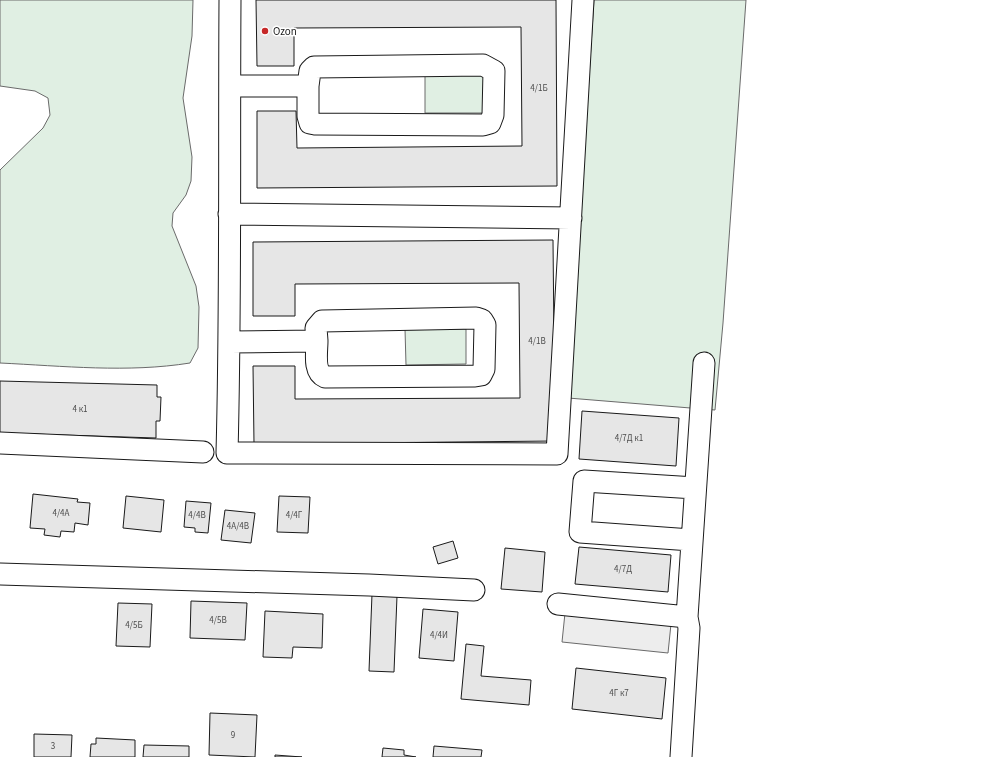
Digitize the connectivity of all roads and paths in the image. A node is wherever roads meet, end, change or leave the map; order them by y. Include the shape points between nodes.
1 (230, 0) edge
2 (582, 0) edge
3 (230, 86) junction
4 (308, 86) junction
5 (229, 214) junction
6 (571, 218) junction
7 (317, 341) junction
8 (230, 342) junction
9 (704, 363) dead end
10 (0, 443) edge
11 (203, 452) dead end
12 (695, 488) junction
13 (691, 540) junction
14 (0, 574) edge
15 (474, 590) dead end
16 (558, 604) dead end
17 (687, 617) junction
18 (681, 757) edge

1 - 3 lane
2 - 6 lane
3 - 4 lane
3 - 5 lane
4 - 4 lane via 310,71 314,67 483,65 494,71 493,115 490,123 482,125 315,124 310,123 308,116
5 - 6 lane
5 - 8 lane
6 - 8 lane via 557,454 227,453
7 - 7 lane via 316,328 322,321 476,318 482,320 485,325 484,369 481,375 475,376 325,377 317,369
7 - 8 lane
9 - 12 lane
10 - 11 lane
12 - 13 lane
12 - 13 lane via 584,480 580,532
13 - 17 lane
14 - 15 lane
16 - 17 lane
17 - 18 lane via 689,628

